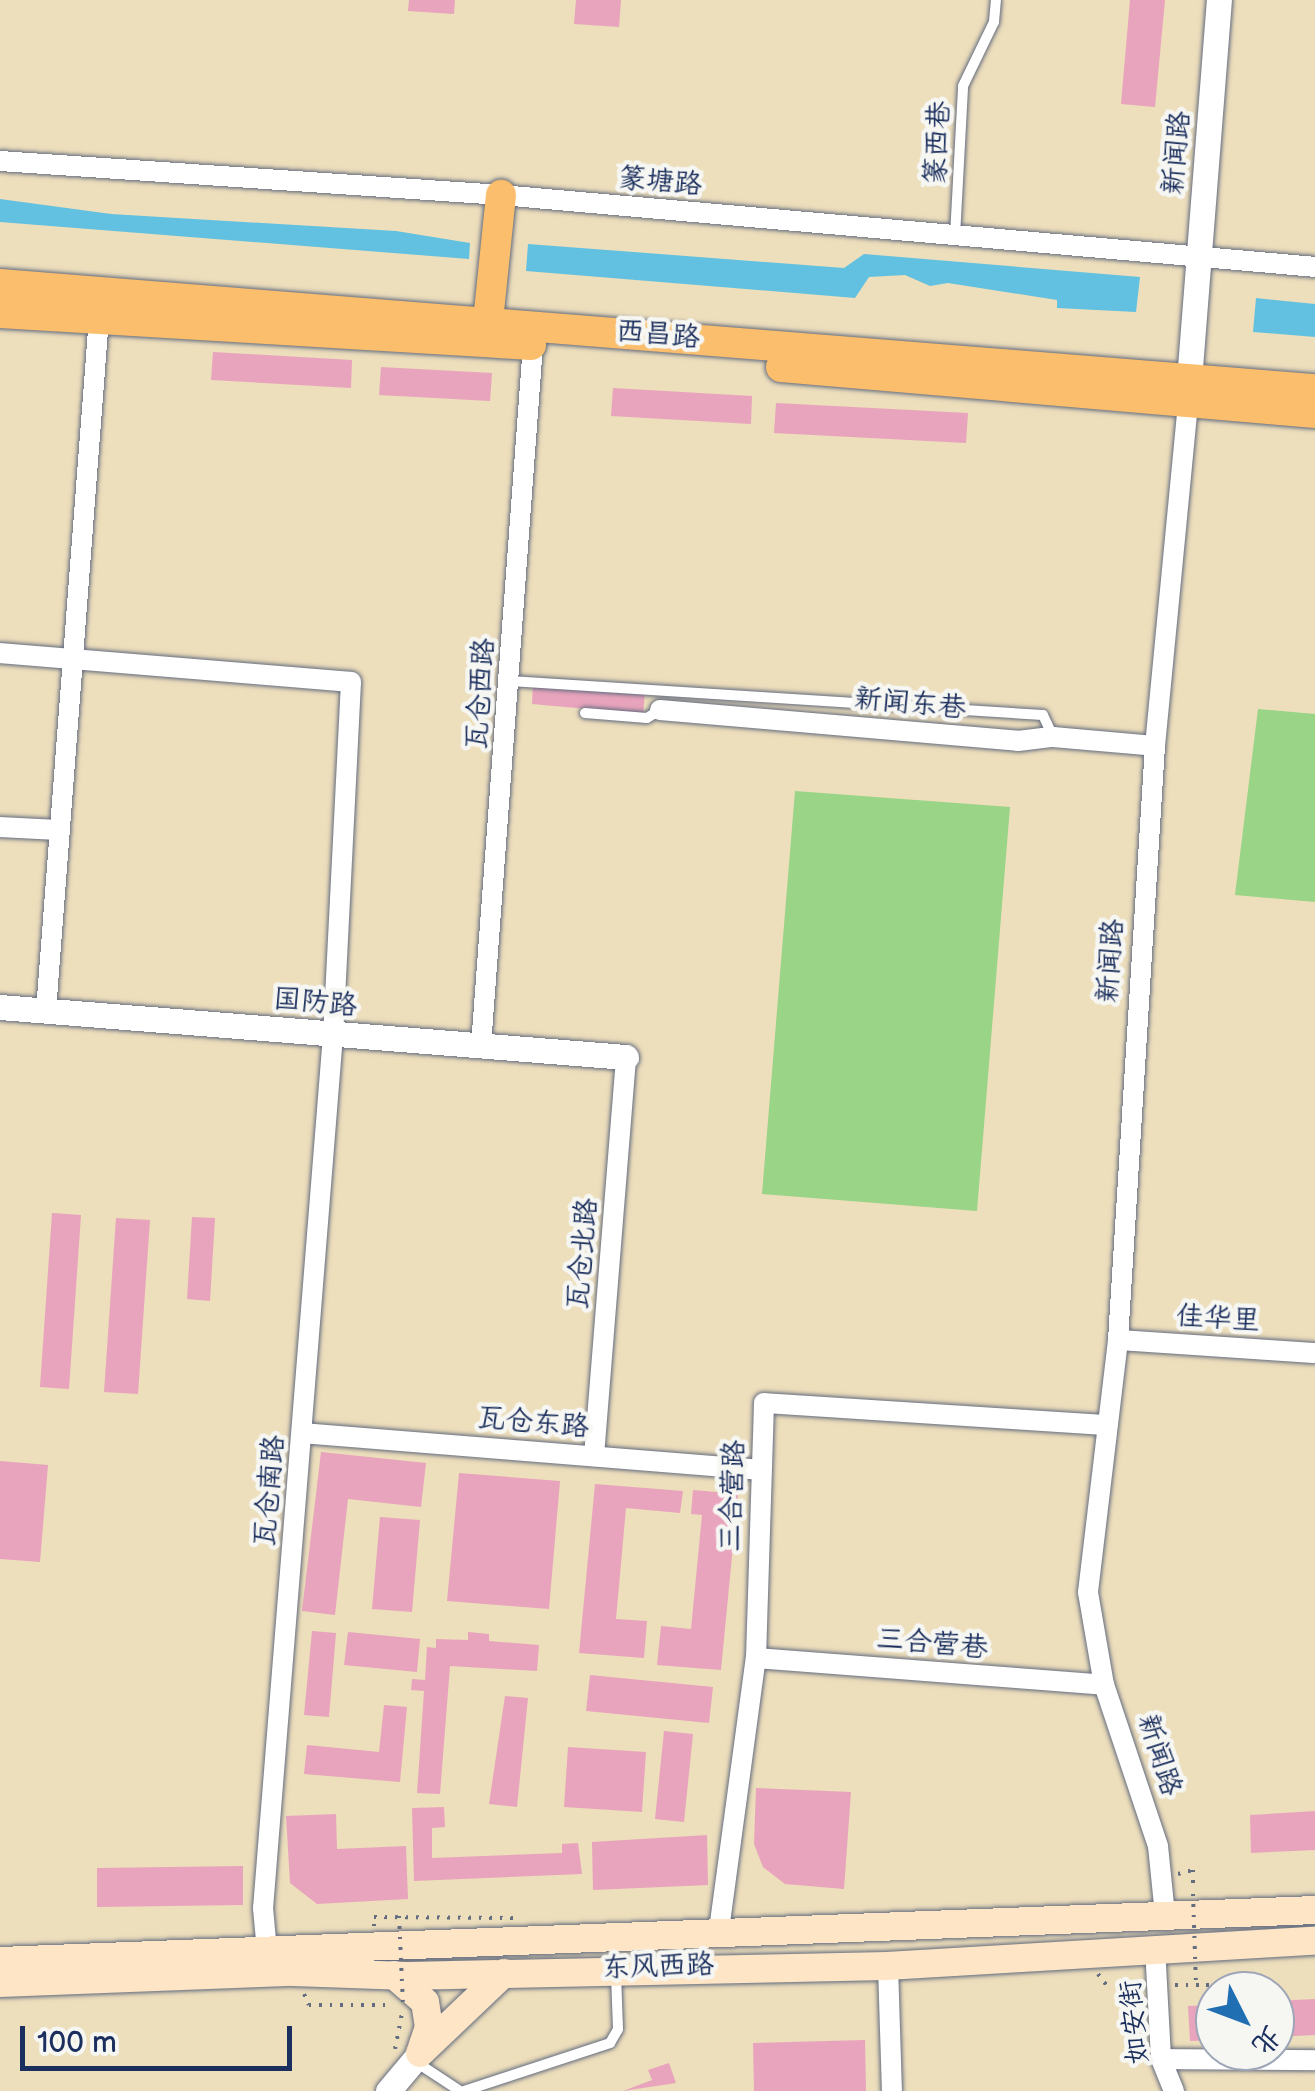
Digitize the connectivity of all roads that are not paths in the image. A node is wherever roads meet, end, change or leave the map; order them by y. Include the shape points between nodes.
1 (996, 0) edge
2 (1220, 0) edge
3 (0, 161) edge
4 (501, 195) junction
5 (955, 236) junction
6 (1198, 258) junction
7 (1315, 268) edge
8 (0, 284) edge
9 (0, 313) edge
10 (99, 318) junction
11 (488, 321) junction
12 (533, 345) junction
13 (1315, 389) edge
14 (1189, 392) junction
15 (1315, 413) edge
16 (0, 654) edge
17 (76, 658) junction
18 (510, 680) junction
19 (660, 710) joint
20 (585, 713) dead end
21 (1054, 737) junction
22 (1155, 746) junction
23 (0, 827) edge
24 (58, 830) junction
25 (0, 1008) edge
26 (46, 1011) junction
27 (333, 1035) junction
28 (481, 1046) junction
29 (626, 1057) joint
30 (1118, 1340) junction
31 (1315, 1354) edge
32 (1106, 1424) junction
33 (302, 1432) junction
34 (594, 1456) junction
35 (759, 1470) junction
36 (756, 1658) junction
37 (1104, 1685) junction
38 (1315, 1910) edge
39 (1165, 1915) junction
40 (719, 1930) junction
41 (1315, 1941) edge
42 (1155, 1947) junction
43 (267, 1952) junction
44 (0, 1960) edge
45 (888, 1966) junction
46 (615, 1969) junction
47 (504, 1973) junction
48 (394, 1976) junction
49 (0, 1983) edge
50 (418, 2057) junction
51 (1161, 2059) junction
52 (1315, 2060) edge
53 (388, 2091) edge
54 (462, 2091) edge
55 (892, 2091) edge
56 (1174, 2091) edge

1 - 5 lane, 篆西巷 via 994,22 963,86
2 - 6 street, 新闻路
3 - 4 street, 篆塘路
4 - 5 street, 篆塘路
4 - 11 main road
5 - 6 street, 篆塘路
6 - 7 street, 篆塘路
6 - 14 street, 新闻路
8 - 11 main road, 西昌路
9 - 10 main road, 西昌路
10 - 12 main road, 西昌路
10 - 17 street
11 - 14 main road, 西昌路
12 - 14 main road, 西昌路
12 - 18 street, 瓦仓西路
13 - 14 main road, 西昌路
14 - 15 main road, 西昌路
14 - 22 street, 新闻路
16 - 17 street
17 - 24 street
17 - 27 street, 瓦仓南路 via 351,682
18 - 21 lane via 1043,715
18 - 28 street, 瓦仓西路
19 - 20 lane via 647,718
19 - 21 street, 新闻东巷 via 1018,741
21 - 22 street, 新闻东巷
22 - 30 street, 新闻路
23 - 24 street
24 - 26 street
25 - 26 street, 国防路
26 - 27 street, 国防路
27 - 28 street, 国防路
27 - 33 street, 瓦仓南路
28 - 29 street, 国防路
29 - 34 street, 瓦仓北路
30 - 31 street, 佳华里
30 - 32 street, 新闻路
32 - 35 street, 三合营路 via 764,1403
32 - 37 street, 新闻路 via 1088,1592
33 - 34 street, 瓦仓东路
33 - 43 street, 瓦仓南路 via 264,1908
34 - 35 street, 瓦仓东路
35 - 36 street, 三合营路
36 - 37 street, 三合营巷
36 - 40 street, 三合营路
37 - 39 street, 新闻路 via 1158,1846
38 - 39 main road, 东风西路
39 - 40 main road, 东风西路
40 - 43 main road, 东风西路
41 - 42 main road, 东风西路
42 - 45 main road, 东风西路
42 - 51 street, 如安街
43 - 44 main road, 东风西路
45 - 46 main road, 东风西路
45 - 55 street
46 - 47 main road, 东风西路
46 - 54 lane via 618,2029 610,2043
47 - 48 main road, 东风西路
47 - 50 main road
48 - 49 main road, 东风西路 via 292,1972
48 - 50 main road via 418,1992 430,2013
50 - 53 street
50 - 54 lane
51 - 52 street
51 - 56 street, 如安街

